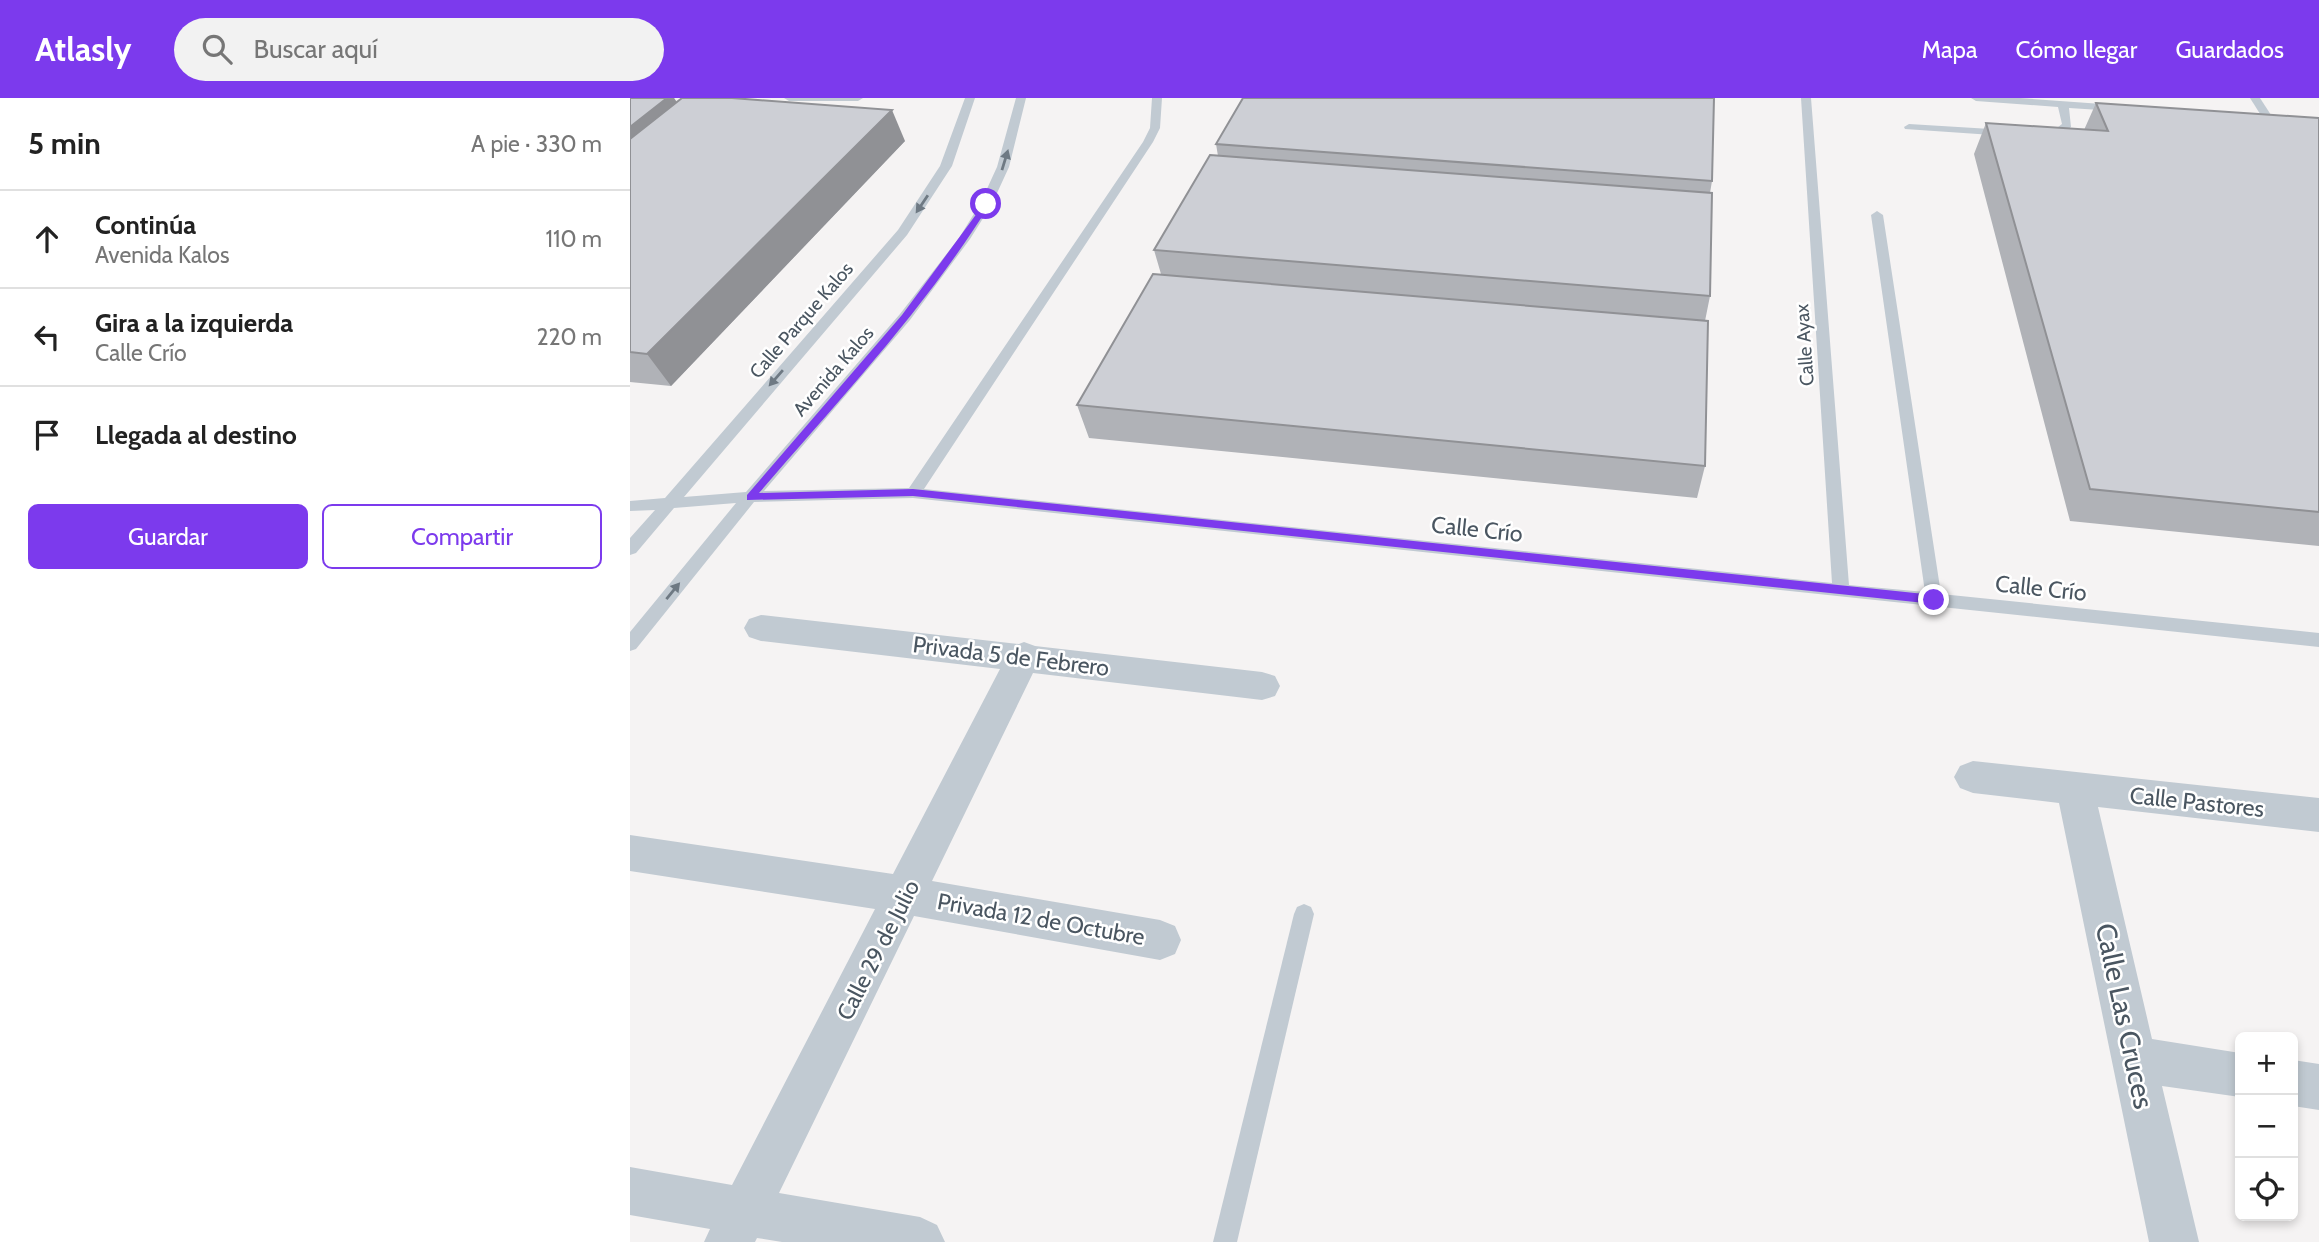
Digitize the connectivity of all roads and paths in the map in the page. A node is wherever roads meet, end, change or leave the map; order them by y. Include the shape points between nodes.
1 (789, 98) edge
2 (799, 98) edge
3 (858, 98) edge
4 (970, 98) edge
5 (1021, 98) edge
6 (1157, 98) edge
7 (1806, 98) edge
8 (1976, 98) edge
9 (2255, 98) edge
10 (2063, 104) junction
11 (2132, 110) edge
12 (2252, 115) edge
13 (2266, 116) junction
14 (2279, 116) edge
15 (1909, 127) dead end
16 (2023, 134) edge
17 (2035, 135) edge
18 (1877, 215) dead end
19 (913, 493) junction
20 (750, 497) junction
21 (669, 505) junction
22 (630, 506) edge
23 (630, 549) edge
24 (1841, 590) junction
25 (1934, 600) junction
26 (761, 628) dead end
27 (2319, 640) edge
28 (630, 644) edge
29 (1024, 656) junction
30 (1262, 686) dead end
31 (1973, 777) dead end
32 (2075, 790) junction
33 (2319, 815) edge
34 (630, 853) edge
35 (905, 895) junction
36 (1304, 914) dead end
37 (1160, 940) dead end
38 (2135, 1059) junction
39 (2235, 1074) edge
40 (2298, 1084) edge
41 (2319, 1087) edge
42 (630, 1191) edge
43 (737, 1227) edge
44 (920, 1242) edge
45 (1225, 1242) edge
46 (2174, 1242) edge

1 - 2 lane
2 - 3 lane
4 -> 21 lane, Calle Parque Kalos via 946,166 903,232
20 -> 5 lane, Avenida Kalos via 905,317 964,239 1003,166
6 - 19 lane via 1155,128 1148,142
7 - 24 lane, Calle Ayax
8 - 10 lane
9 - 13 lane
10 - 11 lane
10 - 17 lane via 2064,130
12 - 13 lane
13 - 14 lane
15 - 16 lane
18 - 25 lane
19 - 20 lane, Calle Crío
19 - 24 lane, Calle Crío
20 - 21 lane, Calle Crío
28 -> 20 lane, Avenida Kalos
21 - 22 lane, Calle Crío
21 - 23 lane, Calle Parque Kalos
24 - 25 lane, Calle Crío
25 - 27 lane, Calle Crío
26 - 29 street, Privada 5 de Febrero
29 - 30 street, Privada 5 de Febrero
29 - 35 street, Calle 29 de Julio
31 - 32 street, Calle Pastores
32 - 33 street, Calle Pastores
32 - 38 street, Calle Las Cruces
34 - 35 street, Privada 12 de Octubre
35 - 37 street, Privada 12 de Octubre
35 - 43 street, Calle 29 de Julio
36 - 45 lane
38 - 39 street
38 - 46 street, Calle Las Cruces
40 - 41 street
42 - 43 street
43 - 44 street

